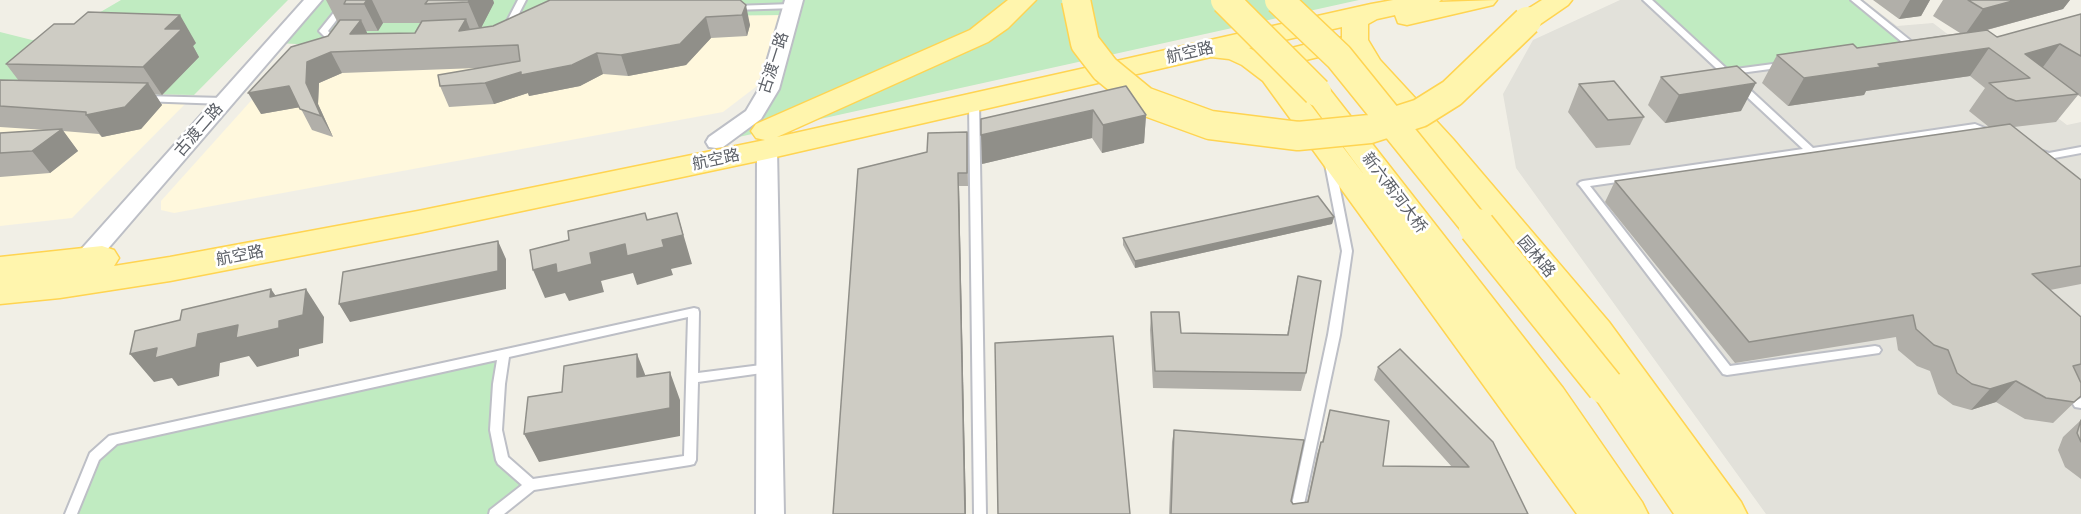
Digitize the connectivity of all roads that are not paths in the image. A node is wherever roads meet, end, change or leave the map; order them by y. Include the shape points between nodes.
1 (313, 0) edge
2 (348, 0) edge
3 (522, 0) edge
4 (1023, 0) edge
5 (1076, 0) edge
6 (1225, 0) edge
7 (1280, 0) edge
8 (1428, 0) edge
9 (1485, 0) edge
10 (1559, 0) edge
11 (1647, 0) edge
12 (1856, 0) edge
13 (793, 3) edge
14 (1307, 5) edge
15 (722, 9) edge
16 (518, 23) edge
17 (1361, 25) edge
18 (355, 37) edge
19 (1207, 49) junction
20 (1902, 49) edge
21 (1796, 63) edge
22 (1725, 72) junction
23 (1270, 73) junction
24 (132, 99) edge
25 (224, 101) junction
26 (975, 102) junction
27 (1996, 136) edge
28 (767, 140) junction
29 (716, 142) junction
30 (1326, 147) junction
31 (2027, 148) edge
32 (2081, 150) edge
33 (1812, 151) junction
34 (85, 260) junction
35 (0, 269) edge
36 (0, 292) edge
37 (1875, 350) dead end
38 (504, 354) junction
39 (769, 368) junction
40 (691, 378) junction
41 (531, 485) junction
42 (71, 514) edge
43 (495, 514) edge
44 (770, 514) edge
45 (980, 514) edge
46 (1296, 514) edge
47 (1600, 514) edge
48 (1628, 514) edge
49 (1697, 514) edge
50 (1727, 514) edge

1 - 25 street, 古渡二路
2 - 18 lane via 323,31 329,36
3 - 16 lane via 504,28
4 - 28 main road via 999,22 951,49
5 - 10 main road, bridge via 1084,44 1105,69 1144,101 1210,125 1298,136 1370,129 1420,113 1452,93 1527,21
6 - 48 main road, 新六两河大桥, bridge via 1317,92 1550,398
7 - 49 main road, bridge via 1339,57 1605,386
8 - 17 main road, 航空路
9 - 17 main road
11 - 22 lane
12 - 20 lane via 1913,47
13 - 15 lane
13 - 29 street, 古渡一路 via 769,89 754,114
14 - 17 main road, 航空路
14 - 28 main road, 航空路
17 - 19 main road, 航空路
17 - 23 main road via 1345,45 1275,58
17 - 50 main road, 园林路 via 1368,64 1598,331
19 - 23 main road via 1234,52 1252,59
19 - 26 main road, 航空路
21 - 22 lane
22 - 33 lane
23 - 30 main road
24 - 25 lane
25 - 34 street, 古渡二路
26 - 28 main road, 航空路
26 - 45 lane
27 - 33 lane via 1975,128
28 - 29 main road, 航空路
28 - 36 main road, 航空路 via 418,222 170,269
28 - 39 street
29 - 34 main road, 航空路 via 423,203
30 - 46 lane via 1347,251 1334,335
30 - 47 main road
31 - 32 lane via 2049,156
33 - 37 lane via 1583,184 1727,371
34 - 35 main road, 航空路
38 - 40 lane via 694,312
38 - 41 lane via 496,429 502,460
38 - 42 lane via 113,440 94,457
39 - 40 lane
39 - 44 street
40 - 41 lane via 690,460
41 - 43 lane

